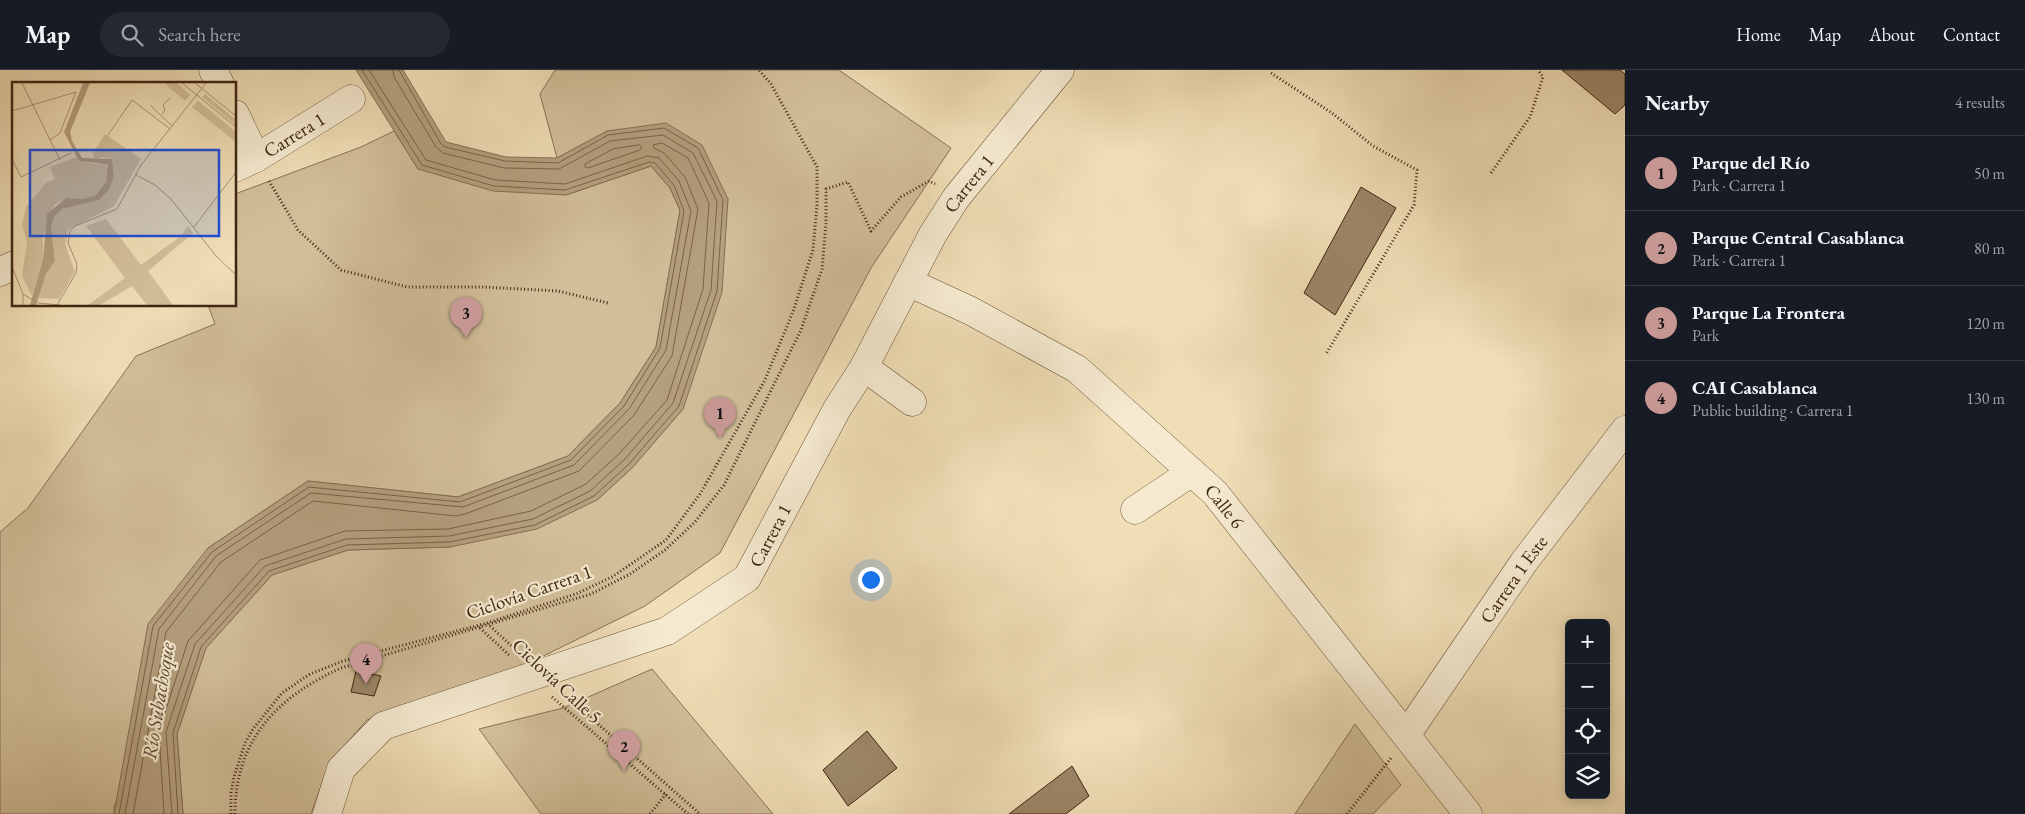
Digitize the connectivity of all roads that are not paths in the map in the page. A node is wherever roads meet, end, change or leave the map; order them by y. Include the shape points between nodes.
1 (214, 70) edge
2 (1060, 70) edge
3 (219, 82) edge
4 (351, 100) dead end
5 (236, 118) edge
6 (246, 163) edge
7 (12, 267) edge
8 (0, 272) edge
9 (908, 282) junction
10 (864, 367) junction
11 (912, 402) dead end
12 (1625, 430) edge
13 (1192, 472) junction
14 (1135, 510) dead end
15 (1407, 734) junction
16 (327, 814) edge
17 (1468, 814) edge

1 - 3 street
2 - 9 street, Carrera 1 via 956,198
4 - 6 street, Carrera 1
5 - 6 street
7 - 8 street
9 - 10 street, Carrera 1
9 - 13 street, Calle 6 via 971,311 1077,369
10 - 11 street
10 - 16 street, Carrera 1 via 837,409 747,578 667,631 383,726 341,769
12 - 15 street, Carrera 1 Este via 1524,562
13 - 14 street
13 - 15 street, Calle 6 via 1215,493
15 - 17 street, Calle 6

